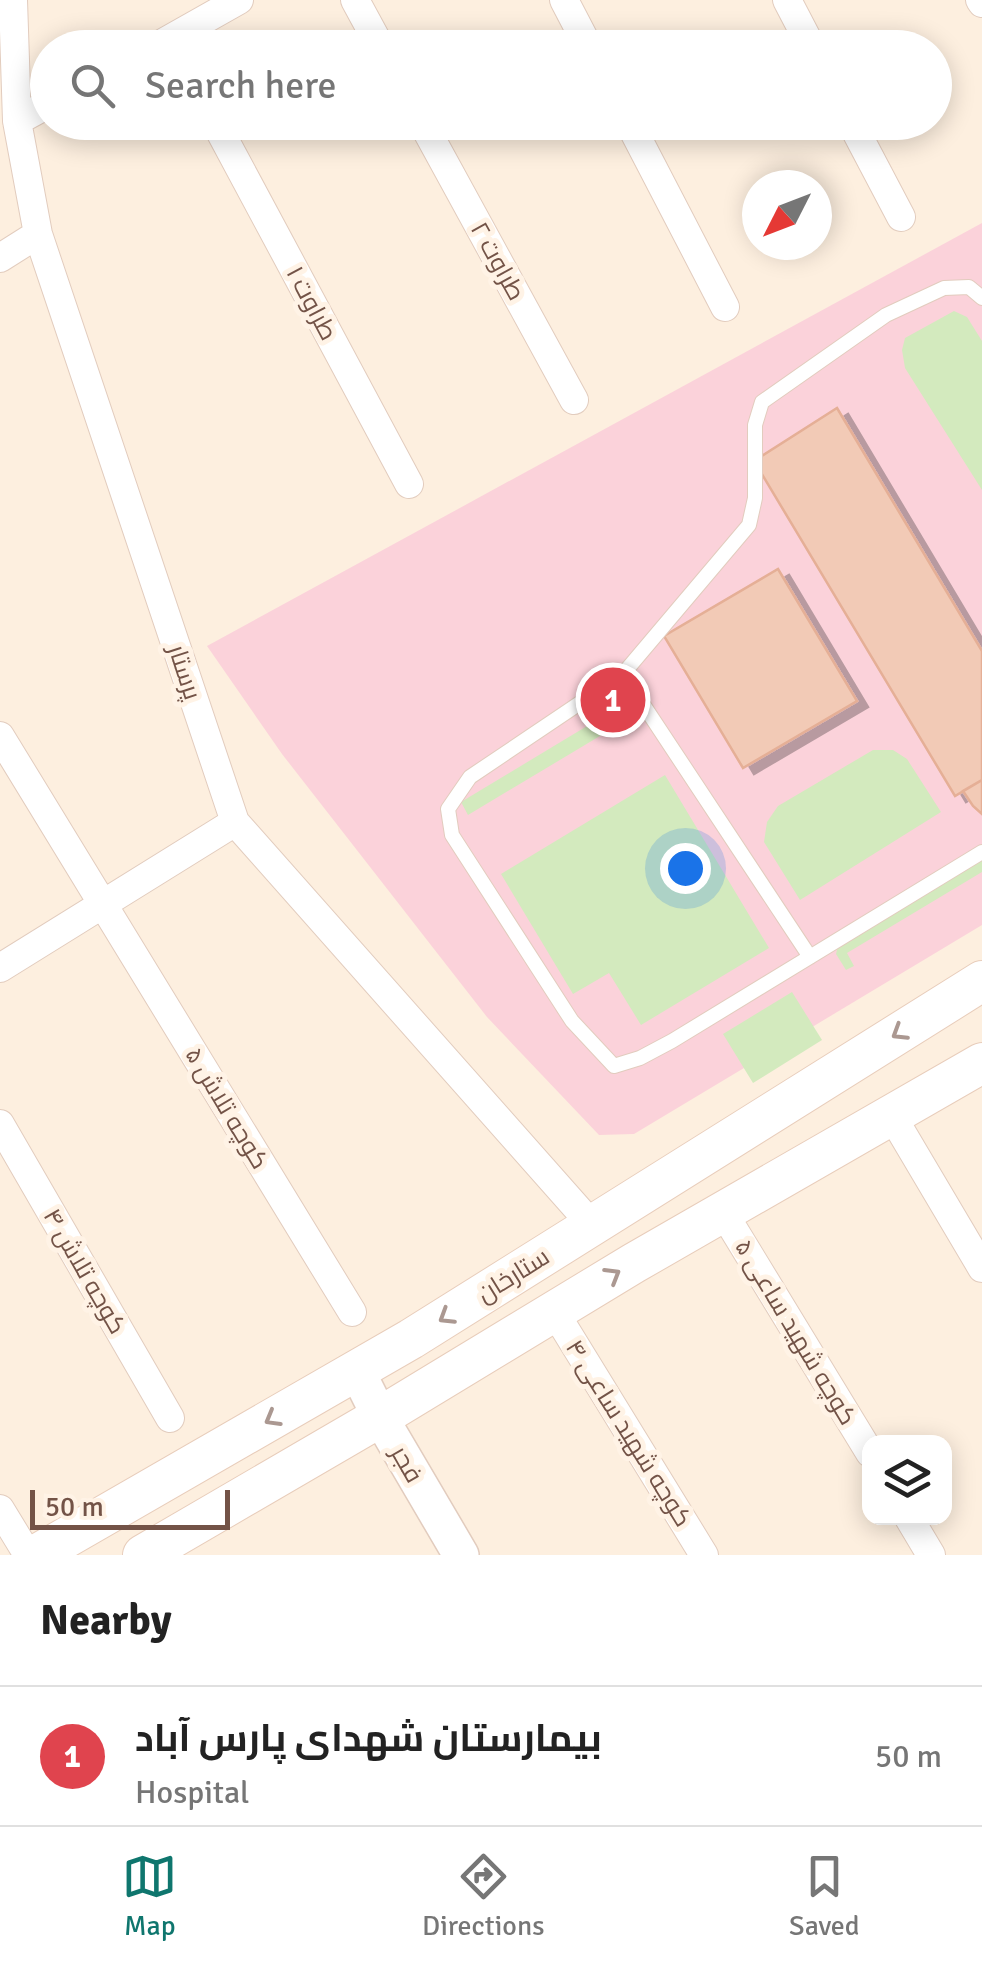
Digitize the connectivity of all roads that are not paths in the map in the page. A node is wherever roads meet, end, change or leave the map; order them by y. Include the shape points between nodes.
1 (13, 0) edge
2 (239, 0) edge
3 (355, 0) edge
4 (564, 0) edge
5 (788, 0) edge
6 (190, 30) edge
7 (371, 30) edge
8 (580, 30) edge
9 (803, 30) edge
10 (30, 114) edge
11 (17, 121) junction
12 (225, 140) edge
13 (432, 140) edge
14 (638, 140) edge
15 (861, 140) edge
16 (901, 218) dead end
17 (38, 234) junction
18 (0, 258) edge
19 (982, 298) edge
20 (726, 306) dead end
21 (574, 400) dead end
22 (409, 484) dead end
23 (624, 674) junction
24 (0, 736) edge
25 (235, 822) junction
26 (982, 852) edge
27 (102, 904) junction
28 (810, 957) junction
29 (0, 968) edge
30 (982, 981) edge
31 (982, 1063) edge
32 (892, 1116) junction
33 (0, 1124) edge
34 (723, 1212) junction
35 (592, 1225) junction
36 (982, 1268) edge
37 (554, 1311) junction
38 (352, 1312) dead end
39 (357, 1371) junction
40 (380, 1417) junction
41 (170, 1418) dead end
42 (862, 1440) edge
43 (0, 1509) edge
44 (913, 1525) edge
45 (28, 1555) edge
46 (36, 1555) edge
47 (143, 1555) edge
48 (461, 1555) edge
49 (704, 1555) edge
50 (932, 1555) edge

1 - 11 street, پرستار
2 - 6 street
3 - 7 street
4 - 8 street
5 - 9 street
10 - 11 street
11 - 17 street, پرستار
12 - 22 street, طراوت ۱
13 - 21 street, طراوت ۲
14 - 20 street
15 - 16 street
17 - 18 street
17 - 25 street, پرستار
19 - 23 lane via 969,287 944,288 886,315 762,402 749,525
23 - 28 lane
23 - 28 lane via 470,777 448,808 452,835 572,1021 614,1066 672,1041
24 - 27 street, کوچه تلاش ۵
25 - 27 street
25 - 35 street, پرستار
26 - 28 lane
27 - 29 street
27 - 38 street, کوچه تلاش ۵
30 -> 35 main road, ستارخان
31 - 32 main road, ستارخان
32 - 34 main road, ستارخان
32 - 36 street
33 - 41 street, کوچه تلاش ۴
37 -> 34 main road, ستارخان
34 - 42 street, کوچه شهید ساعی ۵
35 -> 39 main road, ستارخان
37 - 40 main road, ستارخان
37 - 49 street, کوچه شهید ساعی ۴
39 - 40 street, فجر
39 -> 46 main road, ستارخان
40 - 47 main road, ستارخان
40 - 48 street, فجر
43 - 45 street
44 - 50 street

